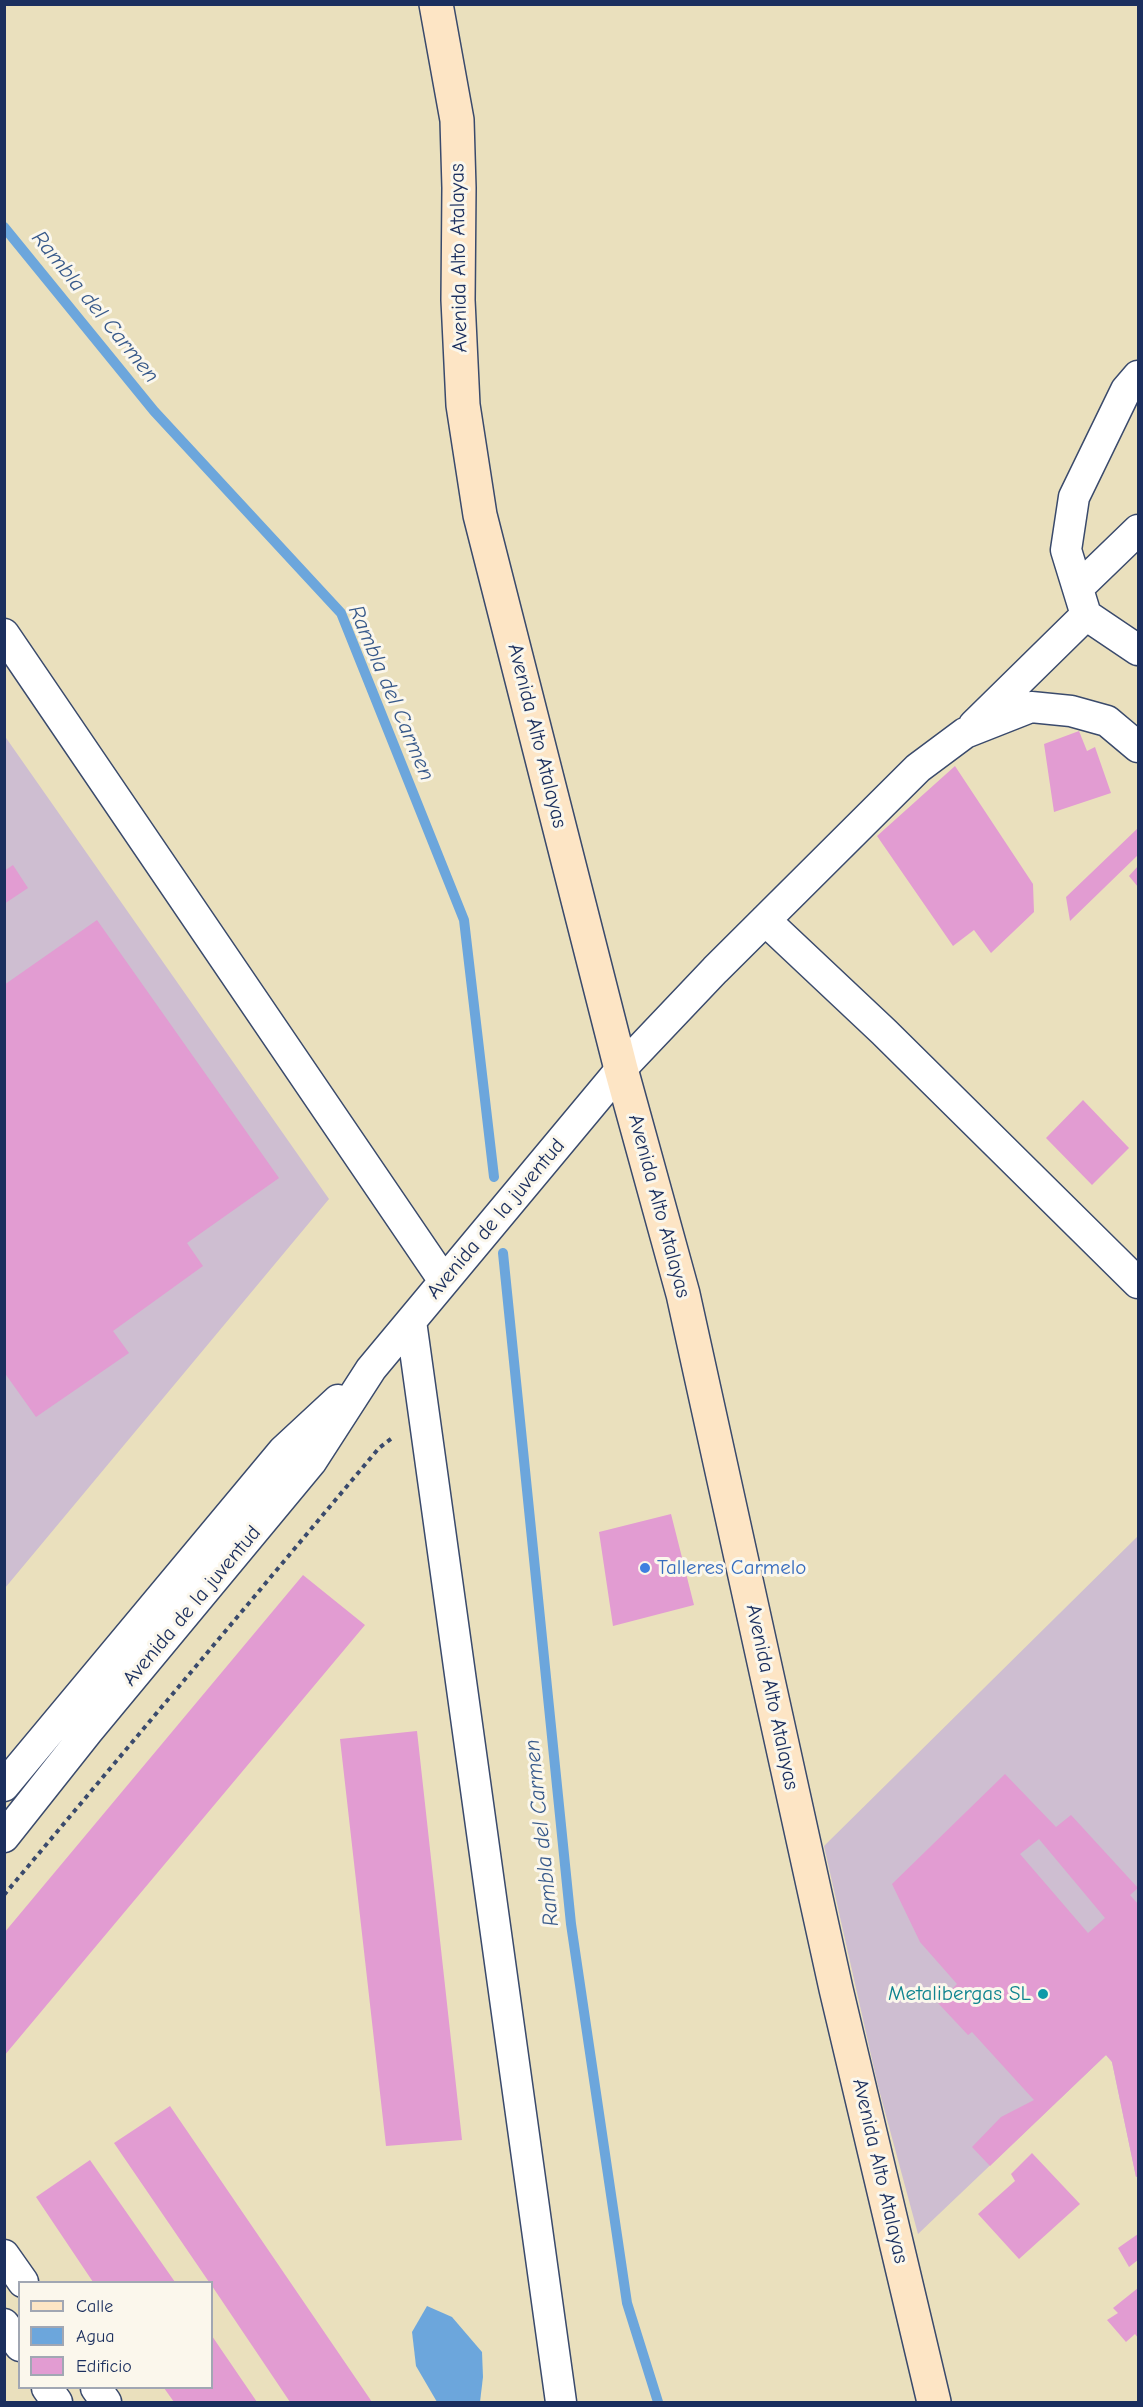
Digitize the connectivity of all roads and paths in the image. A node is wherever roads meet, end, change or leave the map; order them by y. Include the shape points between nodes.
1 (436, 4) edge
2 (1138, 376) edge
3 (1138, 530) edge
4 (1082, 601) junction
5 (4, 634) edge
6 (1138, 650) edge
7 (965, 733) junction
8 (1138, 747) edge
9 (765, 920) junction
10 (621, 1069) junction
11 (444, 1281) junction
12 (1138, 1283) edge
13 (411, 1321) junction
14 (371, 1369) junction
15 (427, 1432) junction
16 (88, 1731) junction
17 (4, 1786) edge
18 (4, 1821) edge
19 (4, 1837) edge
20 (4, 1895) edge
21 (4, 2255) edge
22 (22, 2281) edge
23 (4, 2324) edge
24 (18, 2343) edge
25 (48, 2389) edge
26 (97, 2389) edge
27 (57, 2403) edge
28 (106, 2403) edge
29 (561, 2403) edge
30 (934, 2403) edge

1 - 10 main road, Avenida Alto Atalayas via 457,120 463,405 480,515
2 - 4 street via 1126,390 1074,497 1066,550
3 - 4 street
4 - 6 street
4 - 7 street
5 - 11 street
7 - 8 street via 1031,707 1071,711 1107,721
7 - 9 street, Avenida de la juventud via 918,768
9 - 10 street, Avenida de la juventud
9 - 12 street
10 - 11 street, Avenida de la juventud
10 - 30 main road, Avenida Alto Atalayas via 683,1294 836,1989
11 - 13 street, Avenida de la juventud
13 - 14 street, Avenida de la juventud
13 - 15 street
14 - 16 street, Avenida de la juventud via 311,1462
14 - 17 street, Avenida de la juventud via 283,1451
15 - 20 path via 400,1431 379,1448
15 - 29 street
16 - 18 street
16 - 19 street, Avenida de la juventud
21 - 22 street
23 - 24 street
25 - 27 street
26 - 28 street

